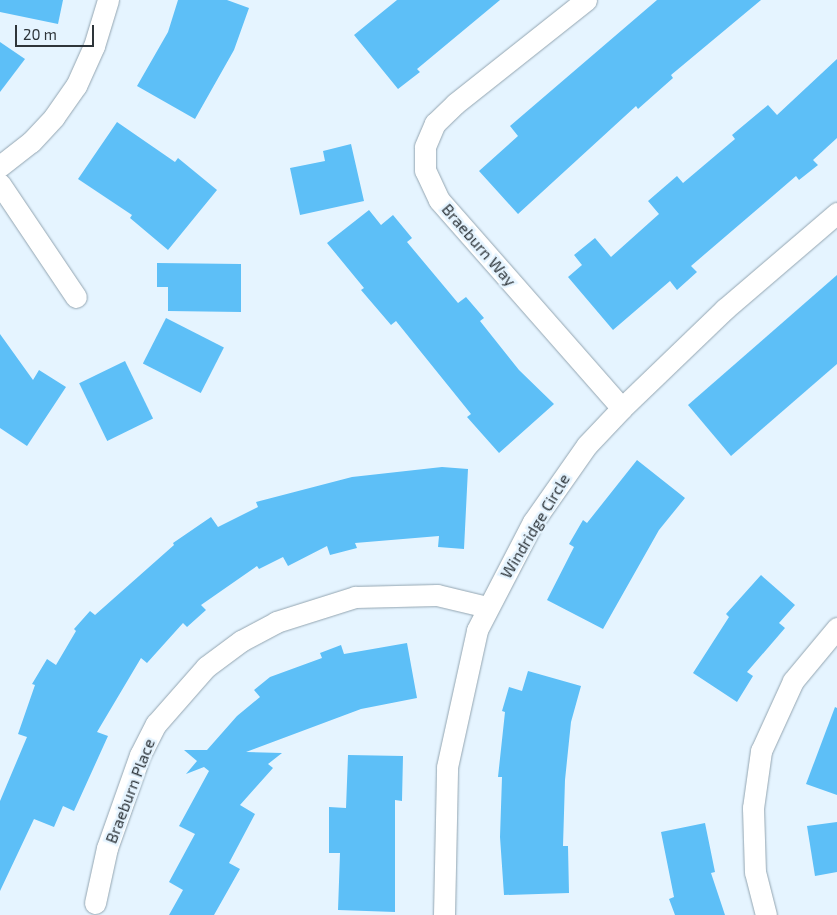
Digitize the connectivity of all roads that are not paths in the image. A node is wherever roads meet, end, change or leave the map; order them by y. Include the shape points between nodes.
1 (108, 0) edge
2 (586, 0) edge
3 (0, 166) edge
4 (0, 184) edge
5 (837, 213) edge
6 (76, 297) dead end
7 (622, 408) junction
8 (487, 607) junction
9 (837, 628) edge
10 (95, 902) dead end
11 (444, 915) edge
12 (766, 915) edge

1 - 3 street via 94,46 76,86 32,142
2 - 7 street, Braeburn Way via 435,123 425,147 425,170 439,200
4 - 6 street
5 - 7 street, Windridge Circle via 724,309
7 - 8 street, Windridge Circle via 558,483
8 - 10 street, Braeburn Place via 437,595 355,597 276,622 241,641 206,667 156,724 140,755 108,848
8 - 11 street, Windridge Circle via 477,630 447,767
9 - 12 street via 793,681 761,751 753,808 755,872

